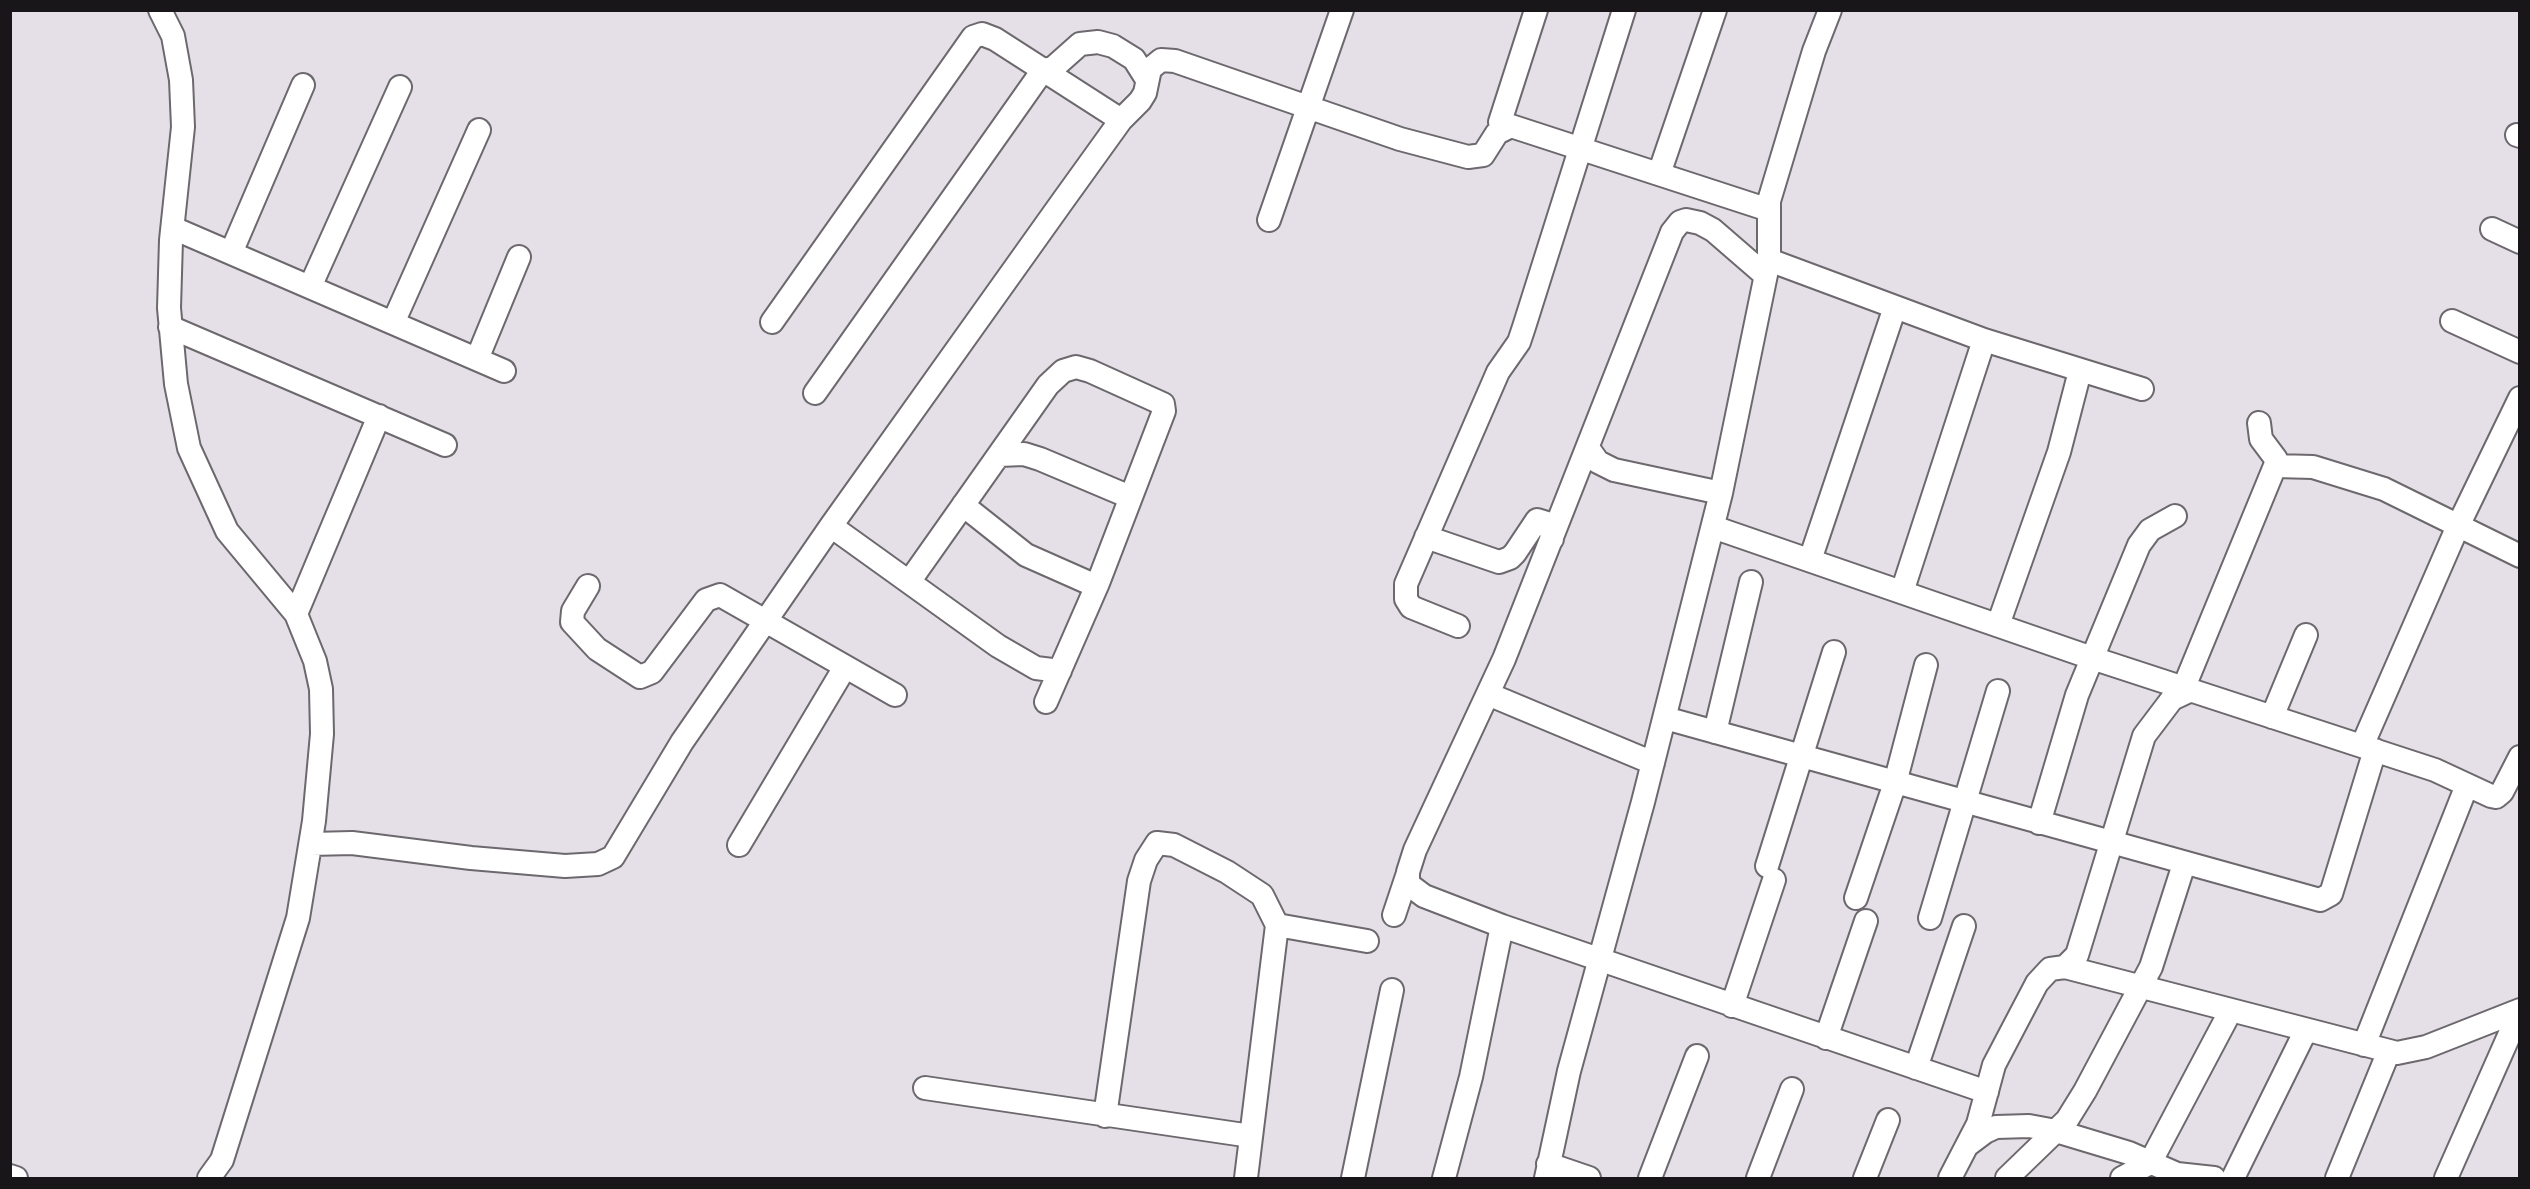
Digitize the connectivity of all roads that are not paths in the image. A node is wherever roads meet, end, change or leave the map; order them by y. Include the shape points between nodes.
1 (160, 10) edge
2 (1342, 10) edge
3 (1536, 10) edge
4 (1624, 10) edge
5 (1715, 10) edge
6 (1830, 10) edge
7 (1043, 70) junction
8 (1146, 78) junction
9 (303, 85) dead end
10 (400, 87) dead end
11 (1310, 106) junction
12 (1121, 120) junction
13 (1503, 129) junction
14 (479, 130) dead end
15 (1580, 148) junction
16 (1659, 174) junction
17 (1769, 210) junction
18 (1269, 220) dead end
19 (173, 228) junction
20 (2492, 229) dead end
21 (2520, 242) edge
22 (231, 253) junction
23 (519, 257) dead end
24 (1767, 268) junction
25 (310, 287) junction
26 (1895, 307) junction
27 (2452, 321) dead end
28 (772, 322) dead end
29 (393, 323) junction
30 (170, 327) junction
31 (1984, 340) junction
32 (2520, 352) edge
33 (477, 359) junction
34 (504, 371) dead end
35 (2080, 371) junction
36 (2142, 389) dead end
37 (815, 393) dead end
38 (2520, 398) edge
39 (379, 416) junction
40 (2259, 423) dead end
41 (446, 445) dead end
42 (1588, 447) junction
43 (999, 455) junction
44 (2275, 466) junction
45 (1721, 493) junction
46 (1130, 498) junction
47 (963, 505) junction
48 (2175, 516) dead end
49 (831, 526) junction
50 (2458, 526) junction
51 (1713, 527) junction
52 (1426, 537) junction
53 (1552, 539) junction
54 (2520, 556) edge
55 (1810, 560) junction
56 (909, 582) junction
57 (1751, 582) dead end
58 (588, 586) dead end
59 (1096, 586) junction
60 (1902, 592) junction
61 (296, 614) junction
62 (765, 622) junction
63 (1998, 625) junction
64 (1458, 626) dead end
65 (2306, 635) dead end
66 (1834, 652) dead end
67 (2092, 658) junction
68 (1926, 665) dead end
69 (845, 667) junction
70 (1060, 671) junction
71 (2188, 689) junction
72 (1998, 691) dead end
73 (1488, 694) junction
74 (895, 695) dead end
75 (1047, 702) dead end
76 (2272, 717) junction
77 (1665, 718) junction
78 (1715, 732) junction
79 (2368, 748) junction
80 (1803, 757) junction
81 (2520, 757) edge
82 (1653, 763) junction
83 (1895, 783) junction
84 (2467, 785) junction
85 (1966, 803) junction
86 (2039, 823) junction
87 (2111, 843) junction
88 (311, 844) junction
89 (739, 845) dead end
90 (2184, 864) junction
91 (1407, 876) junction
92 (1856, 898) dead end
93 (1394, 915) dead end
94 (1930, 918) dead end
95 (1866, 921) dead end
96 (1276, 925) junction
97 (1502, 926) junction
98 (1964, 926) dead end
99 (1367, 941) dead end
100 (1601, 962) junction
101 (2065, 967) junction
102 (2139, 986) junction
103 (1392, 990) dead end
104 (1732, 1006) junction
105 (2231, 1010) junction
106 (2520, 1011) edge
107 (2306, 1030) junction
108 (1826, 1038) junction
109 (2364, 1045) junction
110 (2389, 1051) junction
111 (1697, 1056) dead end
112 (1916, 1068) junction
113 (926, 1088) dead end
114 (1792, 1089) dead end
115 (1987, 1092) junction
116 (1105, 1116) junction
117 (1888, 1120) dead end
118 (2056, 1131) junction
119 (1251, 1136) junction
120 (1967, 1145) junction
121 (2150, 1163) junction
122 (1547, 1171) edge
123 (10, 1176) edge
124 (16, 1179) edge
125 (208, 1179) edge
126 (1246, 1179) edge
127 (1353, 1179) edge
128 (1444, 1179) edge
129 (1589, 1179) edge
130 (1650, 1179) edge
131 (1758, 1179) edge
132 (1865, 1179) edge
133 (1950, 1179) edge
134 (2007, 1179) edge
135 (2122, 1179) edge
136 (2214, 1179) edge
137 (2233, 1179) edge
138 (2337, 1179) edge
139 (2446, 1179) edge

1 - 19 street via 172,36 182,88 180,171
2 - 11 street
3 - 13 street via 1500,122
4 - 15 street
5 - 16 street
6 - 17 street via 1780,158
7 - 8 street via 1053,68 1080,44 1098,42 1126,52
7 - 12 street
7 - 28 street via 988,35 973,37
7 - 37 street
8 - 11 street via 1157,63 1174,61
8 - 12 street via 1140,102
9 - 22 street
10 - 25 street
11 - 13 street via 1400,139 1468,157 1483,155
11 - 18 street
12 - 49 street
13 - 15 street via 1511,126
14 - 29 street
15 - 16 street
15 - 52 street via 1522,335 1498,372
16 - 17 street
17 - 24 street
19 - 22 street
19 - 30 street
20 - 21 street
22 - 25 street
23 - 33 street
24 - 26 street
24 - 42 street via 1713,230 1693,220 1680,222 1672,232
24 - 45 street
25 - 29 street
26 - 31 street
26 - 55 street
27 - 32 street
29 - 33 street
30 - 39 street
30 - 61 street via 181,415 199,474 227,531
31 - 35 street
31 - 60 street
33 - 34 street
35 - 36 street
35 - 63 street via 2059,452
38 - 50 street
39 - 41 street
39 - 61 street
40 - 44 street via 2260,438 2276,459
42 - 45 street via 1598,462 1614,470
42 - 53 street
43 - 46 street via 1024,454 1040,459
43 - 46 street via 1054,377 1069,367 1090,371 1165,405
43 - 47 street
44 - 50 street via 2328,470 2384,489
44 - 71 street
45 - 51 street
46 - 59 street
47 - 56 street
47 - 59 street via 1026,555
48 - 67 street via 2143,537
49 - 56 street
49 - 62 street
50 - 54 street
50 - 79 street
51 - 55 street
51 - 77 street
52 - 53 street via 1500,561 1515,553 1538,520 1550,524
52 - 64 street via 1406,584 1406,599 1414,609
53 - 73 street
55 - 60 street
56 - 70 street via 1022,662 1046,671
57 - 78 street
58 - 62 street via 573,611 572,622 597,649 640,677 652,672 706,600 714,596 726,597
59 - 70 street
60 - 63 street
61 - 88 street via 315,661 321,689 322,734
62 - 69 street
62 - 88 street via 682,742 613,857 606,861 565,866 352,843
63 - 67 street
65 - 76 street
66 - 80 street
67 - 71 street
67 - 86 street via 2068,720
68 - 83 street
69 - 74 street
69 - 89 street
70 - 75 street
71 - 76 street
71 - 87 street via 2172,699 2144,735
72 - 85 street
73 - 82 street
73 - 91 street via 1415,850
76 - 79 street
77 - 78 street
77 - 82 street
78 - 80 street
79 - 84 street
79 - 90 street via 2328,897 2320,900 2300,896
80 - 83 street
80 - 104 street
81 - 84 street via 2499,795 2491,796
82 - 100 street
83 - 85 street
83 - 92 street
84 - 109 street
85 - 86 street
85 - 94 street
86 - 87 street
87 - 90 street
87 - 101 street via 2077,955
88 - 125 street via 298,918 222,1160
90 - 102 street via 2164,933
91 - 93 street
91 - 97 street via 1410,887 1419,893
95 - 108 street
96 - 99 street
96 - 116 street via 1262,895 1174,845 1157,843 1139,881
96 - 119 street
97 - 100 street
97 - 128 street via 1472,1077
98 - 112 street
100 - 104 street
100 - 122 street via 1569,1071
101 - 102 street
101 - 115 street via 2050,969 2037,983 1994,1065
102 - 105 street
102 - 118 street via 2085,1091
103 - 127 street
104 - 108 street
105 - 107 street
105 - 121 street
106 - 110 street via 2426,1047 2409,1052
106 - 139 street
107 - 109 street
107 - 137 street
108 - 112 street
109 - 110 street
110 - 138 street
111 - 130 street
112 - 115 street
113 - 116 street
114 - 131 street
115 - 120 street
116 - 119 street
117 - 132 street
118 - 120 street via 2008,1125 1985,1132
118 - 121 street
118 - 134 street
119 - 126 street
120 - 133 street
121 - 135 street
121 - 136 street via 2177,1174
122 - 129 street
123 - 124 street

